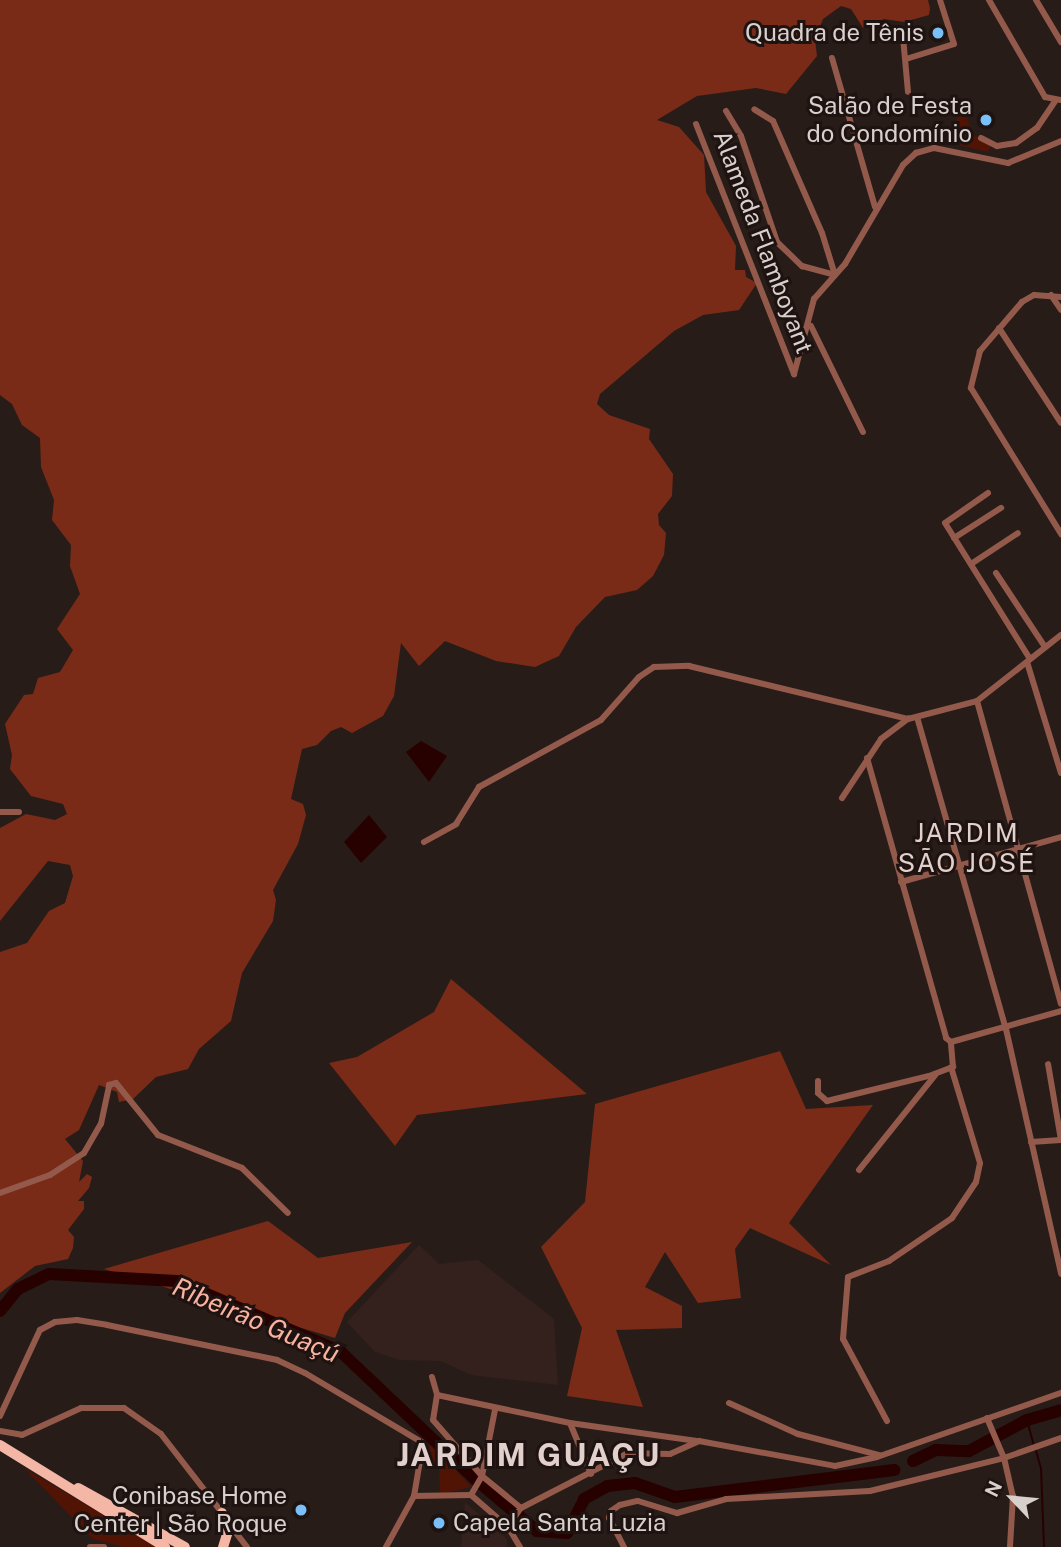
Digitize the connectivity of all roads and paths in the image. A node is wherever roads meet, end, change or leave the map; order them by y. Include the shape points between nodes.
1 (940, 0) edge
2 (989, 0) edge
3 (1036, 0) edge
4 (903, 37) dead end
5 (1061, 42) edge
6 (832, 58) dead end
7 (906, 59) junction
8 (908, 92) dead end
9 (1058, 101) edge
10 (754, 109) dead end
11 (726, 111) dead end
12 (696, 124) dead end
13 (981, 138) dead end
14 (1061, 141) edge
15 (876, 207) junction
16 (835, 275) junction
17 (1051, 295) junction
18 (1061, 297) edge
19 (1061, 310) edge
20 (810, 324) junction
21 (999, 328) junction
22 (1061, 424) edge
23 (863, 432) dead end
24 (988, 494) dead end
25 (1001, 508) dead end
26 (1060, 531) edge
27 (1018, 533) dead end
28 (954, 538) junction
29 (971, 564) junction
30 (996, 573) dead end
31 (1061, 635) edge
32 (1045, 647) junction
33 (1028, 660) junction
34 (977, 701) junction
35 (917, 717) junction
36 (908, 719) junction
37 (867, 758) junction
38 (1061, 773) edge
39 (842, 798) dead end
40 (0, 812) edge
41 (19, 813) dead end
42 (1061, 838) edge
43 (424, 842) dead end
44 (1019, 848) junction
45 (960, 865) junction
46 (901, 882) junction
47 (1061, 1004) edge
48 (1061, 1011) edge
49 (1006, 1029) junction
50 (951, 1042) junction
51 (1048, 1064) dead end
52 (951, 1068) junction
53 (936, 1073) junction
54 (817, 1081) dead end
55 (1061, 1140) edge
56 (1031, 1142) junction
57 (859, 1170) dead end
58 (0, 1193) edge
59 (288, 1213) dead end
60 (1061, 1274) edge
61 (432, 1377) dead end
62 (1061, 1393) edge
63 (437, 1395) junction
64 (729, 1403) dead end
65 (495, 1410) junction
66 (0, 1416) edge
67 (987, 1419) junction
68 (887, 1421) dead end
69 (570, 1423) junction
70 (0, 1431) edge
71 (1061, 1438) edge
72 (699, 1441) junction
73 (0, 1445) edge
74 (880, 1456) junction
75 (1004, 1458) junction
76 (22, 1459) junction
77 (591, 1474) junction
78 (479, 1480) junction
79 (471, 1494) junction
80 (414, 1496) junction
81 (222, 1513) junction
82 (517, 1513) junction
83 (509, 1527) junction
84 (90, 1547) edge
85 (104, 1547) edge
86 (165, 1547) edge
87 (185, 1547) edge
88 (223, 1547) edge
89 (247, 1547) edge
90 (386, 1547) edge
91 (520, 1547) edge
92 (624, 1547) edge
93 (1010, 1547) edge

1 - 7 street via 954,44
2 - 9 street via 1045,97
3 - 5 street
4 - 7 street
6 - 15 street
7 - 8 street
9 - 13 street via 1037,128 1016,143 997,146
10 - 16 street via 773,121 822,233
11 - 16 street via 741,136 777,242 802,266
12 - 20 street, Alameda Flamboyant via 794,374
14 - 15 street via 1009,163 934,148 916,153 889,183
15 - 16 street
16 - 20 street via 814,299
17 - 18 street
17 - 19 street
17 - 21 street via 1034,295 1022,302
20 - 23 street
21 - 22 street
21 - 26 street via 973,368 973,399
24 - 28 street via 946,519
25 - 28 street
27 - 29 street
28 - 29 street
29 - 33 street
30 - 32 street
31 - 32 street
32 - 33 street
33 - 34 street
33 - 38 street
34 - 35 street
34 - 44 street
35 - 36 street
35 - 45 street
36 - 37 street via 881,739
36 - 43 street via 689,666 654,667 639,677 601,720 479,787 456,824
37 - 39 street
37 - 46 street
40 - 41 street
42 - 44 street
44 - 45 street
44 - 47 street
45 - 46 street
45 - 49 street
46 - 50 street via 946,1038
48 - 49 street
49 - 50 street
49 - 56 street
50 - 52 street
51 - 55 street
52 - 53 street
52 - 68 street via 980,1163 976,1182 952,1218 889,1261 848,1277 843,1339
53 - 54 street via 827,1101 818,1093
53 - 57 street
55 - 56 street
56 - 60 street
58 - 59 street via 78,1159 101,1124 109,1085 117,1083 158,1135 242,1168
61 - 63 street
62 - 67 street
63 - 65 street
63 - 78 street via 433,1420
64 - 74 street via 798,1434
65 - 69 street
65 - 78 street
66 - 80 street via 40,1330 55,1322 77,1321 277,1360 423,1443
67 - 74 street
67 - 75 street
69 - 72 street
69 - 77 street
70 - 81 street via 22,1435 81,1408 124,1408 161,1434
71 - 75 street
72 - 74 street via 835,1466
72 - 77 street via 670,1454 628,1453
73 - 76 highway
75 - 92 street via 870,1492 726,1499 677,1513 638,1501 620,1505 609,1518
75 - 93 street via 1013,1496
76 - 86 highway
76 - 87 highway
77 - 82 street
78 - 79 street
78 - 82 street
79 - 80 street
79 - 83 street
80 - 90 street
81 - 88 highway via 228,1531
81 - 89 street
82 - 83 street
83 - 91 street
84 - 85 street

